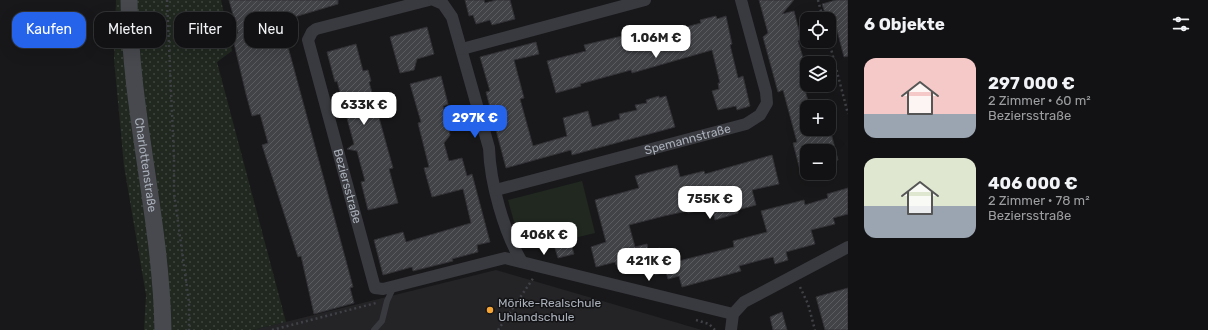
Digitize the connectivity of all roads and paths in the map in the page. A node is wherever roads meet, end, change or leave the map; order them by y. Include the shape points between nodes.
1 (129, 0) edge
2 (137, 0) edge
3 (167, 0) edge
4 (429, 0) edge
5 (645, 0) edge
6 (741, 0) edge
7 (818, 0) edge
8 (440, 1) edge
9 (129, 12) edge
10 (133, 12) edge
11 (821, 12) edge
12 (132, 48) edge
13 (831, 48) edge
14 (462, 49) junction
15 (848, 114) edge
16 (496, 190) junction
17 (848, 247) edge
18 (522, 262) junction
19 (793, 275) junction
20 (534, 277) dead end
21 (394, 286) junction
22 (387, 301) junction
23 (733, 314) junction
24 (162, 330) edge
25 (189, 330) edge
26 (272, 330) edge
27 (374, 330) edge
28 (498, 330) edge
29 (731, 330) edge
30 (815, 330) edge

1 - 9 main road, Charlottenstraße
2 - 10 main road
3 - 25 path via 174,193 189,302
4 - 21 street, Beziersstraße via 316,30 308,40 373,285 378,289
5 - 14 street
6 - 16 street, Spemannstraße via 766,92 767,103 754,121
7 - 11 path
8 - 14 street via 452,17
12 - 24 main road, Charlottenstraße via 162,297
13 - 15 path
14 - 16 street via 489,148
16 - 18 street via 508,234
17 - 19 street
18 - 21 street, Beziersstraße via 511,258 498,259
18 - 23 street, Beziersstraße
19 - 23 street via 744,302
19 - 30 path via 805,296
20 - 28 path
21 - 22 lane
22 - 26 path
22 - 27 lane via 382,321
23 - 29 street

